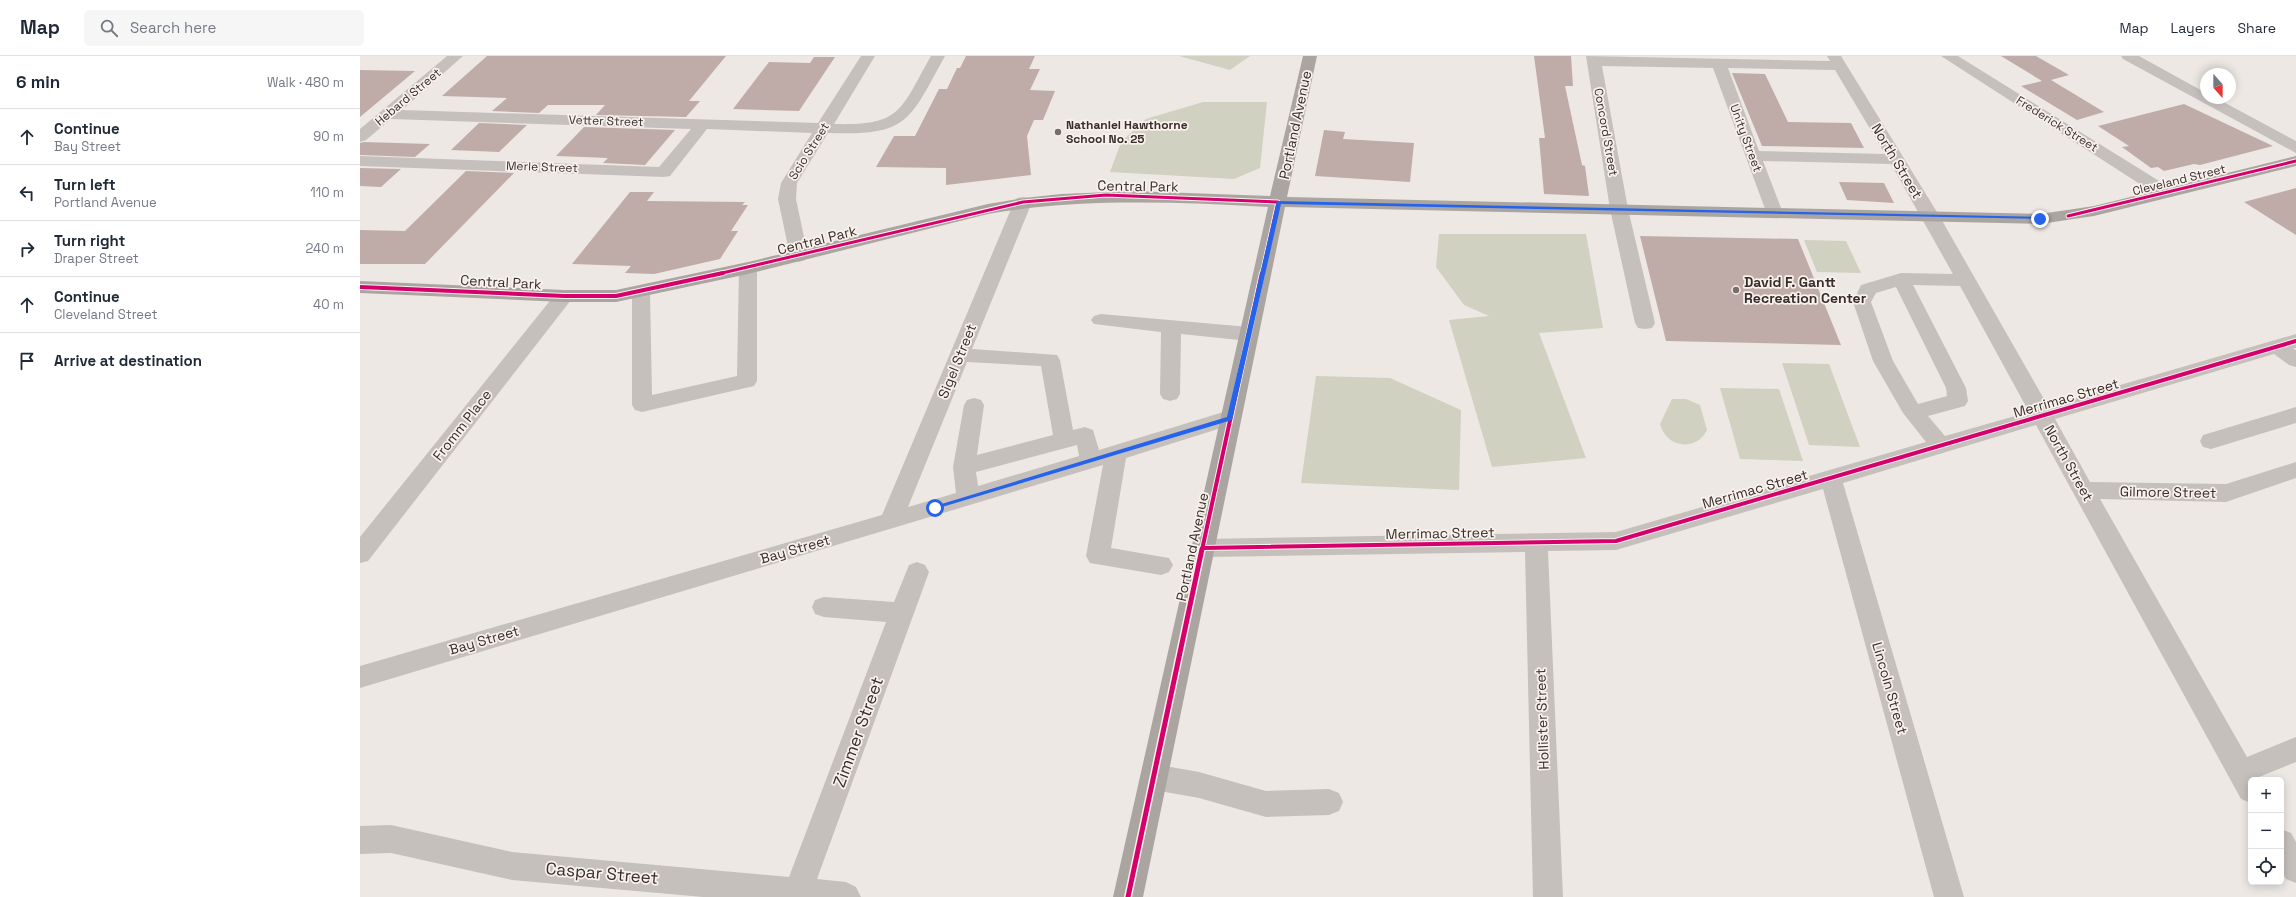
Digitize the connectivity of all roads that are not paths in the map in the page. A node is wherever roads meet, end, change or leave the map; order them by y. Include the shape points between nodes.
1 (456, 56) edge
2 (868, 56) edge
3 (938, 56) edge
4 (1310, 56) edge
5 (1948, 56) edge
6 (2128, 56) edge
7 (1593, 58) edge
8 (1837, 61) edge
9 (1719, 64) junction
10 (388, 114) junction
11 (702, 125) junction
12 (824, 128) junction
13 (360, 137) edge
14 (2296, 148) edge
15 (1753, 156) junction
16 (1896, 159) junction
17 (360, 161) edge
18 (2296, 161) edge
19 (2166, 193) junction
20 (1023, 202) junction
21 (1278, 202) junction
22 (1619, 209) junction
23 (1774, 213) junction
24 (1931, 218) junction
25 (799, 256) junction
26 (748, 268) junction
27 (1901, 279) junction
28 (1966, 280) junction
29 (360, 286) edge
30 (641, 292) junction
31 (564, 296) junction
32 (1101, 320) dead end
33 (1645, 323) dead end
34 (1171, 326) junction
35 (1249, 334) junction
36 (2287, 344) edge
37 (959, 356) junction
38 (2296, 360) edge
39 (1170, 394) dead end
40 (974, 405) dead end
41 (1914, 412) junction
42 (2296, 415) edge
43 (2042, 416) junction
44 (1230, 418) junction
45 (1064, 440) junction
46 (2211, 442) dead end
47 (1941, 446) junction
48 (1116, 454) junction
49 (1091, 461) junction
50 (964, 467) junction
51 (2296, 470) edge
52 (1831, 478) junction
53 (2084, 490) junction
54 (968, 498) junction
55 (891, 520) junction
56 (1536, 542) junction
57 (363, 545) edge
58 (1203, 548) junction
59 (1161, 565) dead end
60 (917, 572) dead end
61 (824, 607) dead end
62 (902, 613) junction
63 (360, 677) edge
64 (2296, 749) edge
65 (1154, 777) junction
66 (2246, 781) edge
67 (1329, 802) dead end
68 (360, 840) edge
69 (2284, 848) edge
70 (2296, 869) edge
71 (798, 892) junction
72 (846, 897) edge
73 (1128, 897) edge
74 (1548, 897) edge
75 (1949, 897) edge

1 - 10 street, Hebard Street
2 - 12 street, Scio Street
3 - 12 street, Vetter Street via 908,109 898,118 871,127
4 - 21 main road, Portland Avenue
5 - 19 street, Frederick Street
6 - 14 street
7 - 9 street
7 - 22 street, Concord Street
8 - 9 street
8 - 16 street, North Street
9 - 15 street, Unity Street
10 - 11 street, Vetter Street
10 - 13 street, Hebard Street
11 - 12 street, Vetter Street
11 - 17 street, Merle Street via 664,172
12 - 25 street, Scio Street via 789,183 787,199
15 - 16 street
15 - 23 street, Unity Street
16 - 24 street, North Street
18 - 19 main road, Cleveland Street
19 - 24 main road, Cleveland Street via 2061,217
20 - 21 main road, Central Park via 1106,195
20 - 25 main road, Central Park
20 - 37 street, Sigel Street
21 - 22 main road, Central Park
21 - 35 main road, Portland Avenue
22 - 23 main road, Cleveland Street
22 - 33 street, Concord Street
23 - 24 main road, Cleveland Street
24 - 28 street, North Street
25 - 26 main road, Central Park
26 - 30 main road, Central Park
26 - 30 street via 747,380 642,405
27 - 28 street
27 - 41 street via 1868,289 1862,302 1884,361
27 - 41 street via 1956,388 1958,402
28 - 43 street, North Street
29 - 31 main road, Central Park
30 - 31 main road, Central Park via 616,296
31 - 57 street, Fromm Place
32 - 34 street
34 - 35 street
34 - 39 street
35 - 44 main road, Portland Avenue
36 - 38 street
36 - 43 street, Merrimac Street
37 - 45 street via 1050,360
37 - 55 street, Sigel Street
40 - 50 street
41 - 47 street
42 - 46 street
43 - 47 street, Merrimac Street
43 - 53 street, North Street
44 - 48 street, Bay Street
44 - 58 main road, Portland Avenue
45 - 49 street via 1085,435
45 - 50 street
47 - 52 street, Merrimac Street
48 - 49 street, Bay Street
48 - 59 street via 1098,556
49 - 54 street, Bay Street
50 - 54 street
51 - 53 street, Gilmore Street via 2226,493
52 - 56 street, Merrimac Street via 1616,541
52 - 75 street, Lincoln Street
53 - 66 street, North Street
54 - 55 street, Bay Street
55 - 63 street, Bay Street
56 - 58 street, Merrimac Street
56 - 74 street, Hollister Street
58 - 65 main road, Portland Avenue
60 - 62 street, Zimmer Street
61 - 62 street
62 - 71 street, Zimmer Street
64 - 66 street
65 - 67 street via 1199,785 1266,804
65 - 73 main road, Portland Avenue
68 - 71 street, Caspar Street via 391,839 512,866
69 - 70 street
71 - 72 street, Caspar Street

